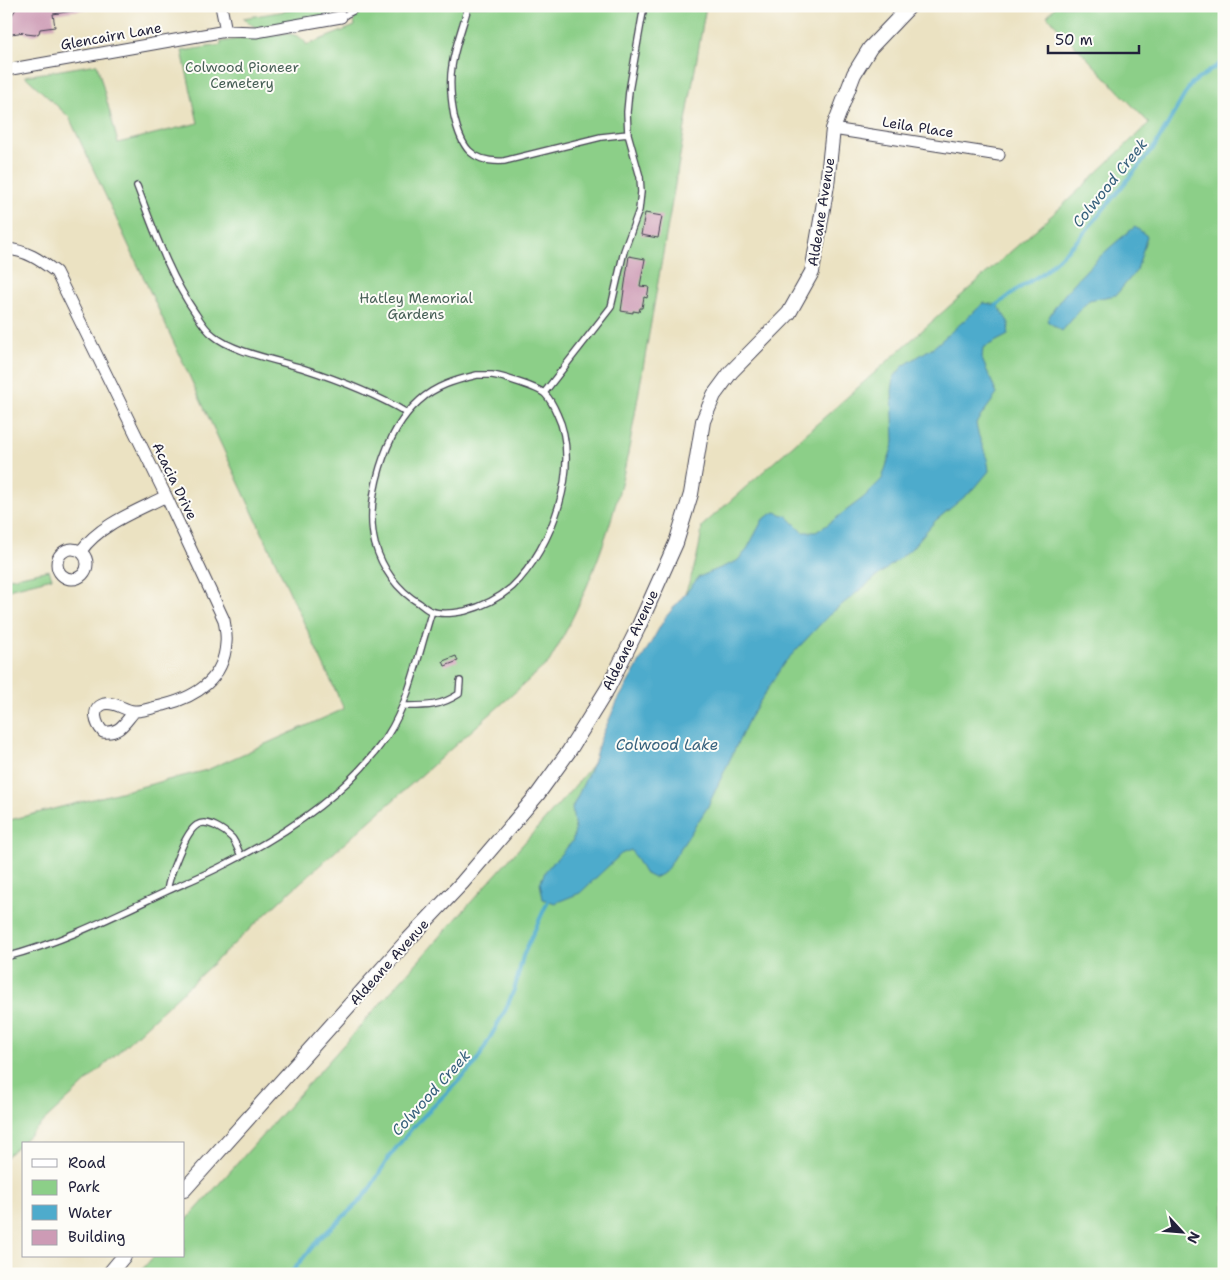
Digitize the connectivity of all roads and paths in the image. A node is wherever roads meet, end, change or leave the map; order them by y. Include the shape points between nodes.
1 (222, 6) edge
2 (357, 6) edge
3 (469, 6) edge
4 (644, 6) edge
5 (910, 6) edge
6 (340, 17) joint
7 (226, 31) junction
8 (6, 70) edge
9 (833, 129) junction
10 (628, 134) junction
11 (999, 155) dead end
12 (137, 186) dead end
13 (6, 249) edge
14 (544, 393) junction
15 (407, 413) junction
16 (166, 496) junction
17 (81, 551) dead end
18 (432, 611) junction
19 (460, 681) dead end
20 (403, 706) junction
21 (134, 712) dead end
22 (241, 856) junction
23 (167, 892) junction
24 (6, 957) edge
25 (185, 1189) edge
26 (122, 1258) edge
27 (109, 1274) edge

1 - 7 street
2 - 6 lane
3 - 10 lane via 450,83 457,129 470,152 492,162 504,161 601,137
4 - 10 lane via 629,91
5 - 9 street, Aldeane Avenue via 870,48 854,74
6 - 7 street, Glencairn Lane via 256,32
7 - 8 street, Glencairn Lane
9 - 11 street, Leila Place
9 - 25 street, Aldeane Avenue via 812,272 789,313 714,394 703,420 690,494 676,544 608,688 538,794 481,862
10 - 14 lane via 640,177 640,210 624,251 611,307
12 - 15 lane via 175,279 213,336 235,348 363,390
13 - 16 street, Acacia Drive via 34,256 56,272
14 - 15 lane via 507,378 477,375 446,384
14 - 18 lane via 563,425 567,462 560,500 545,539 523,574 504,593 474,609 447,613
15 - 18 lane via 380,465 373,507 375,542 393,581
16 - 17 street via 108,526 89,539
16 - 21 street, Acacia Drive via 224,620 226,642 222,664 210,682 192,695
18 - 20 lane
19 - 20 lane via 458,694 447,702
20 - 22 lane via 387,736 351,778 306,815
22 - 23 lane
22 - 23 lane via 233,840 224,832 207,824 196,825 173,866
23 - 24 lane via 72,936
26 - 27 street

